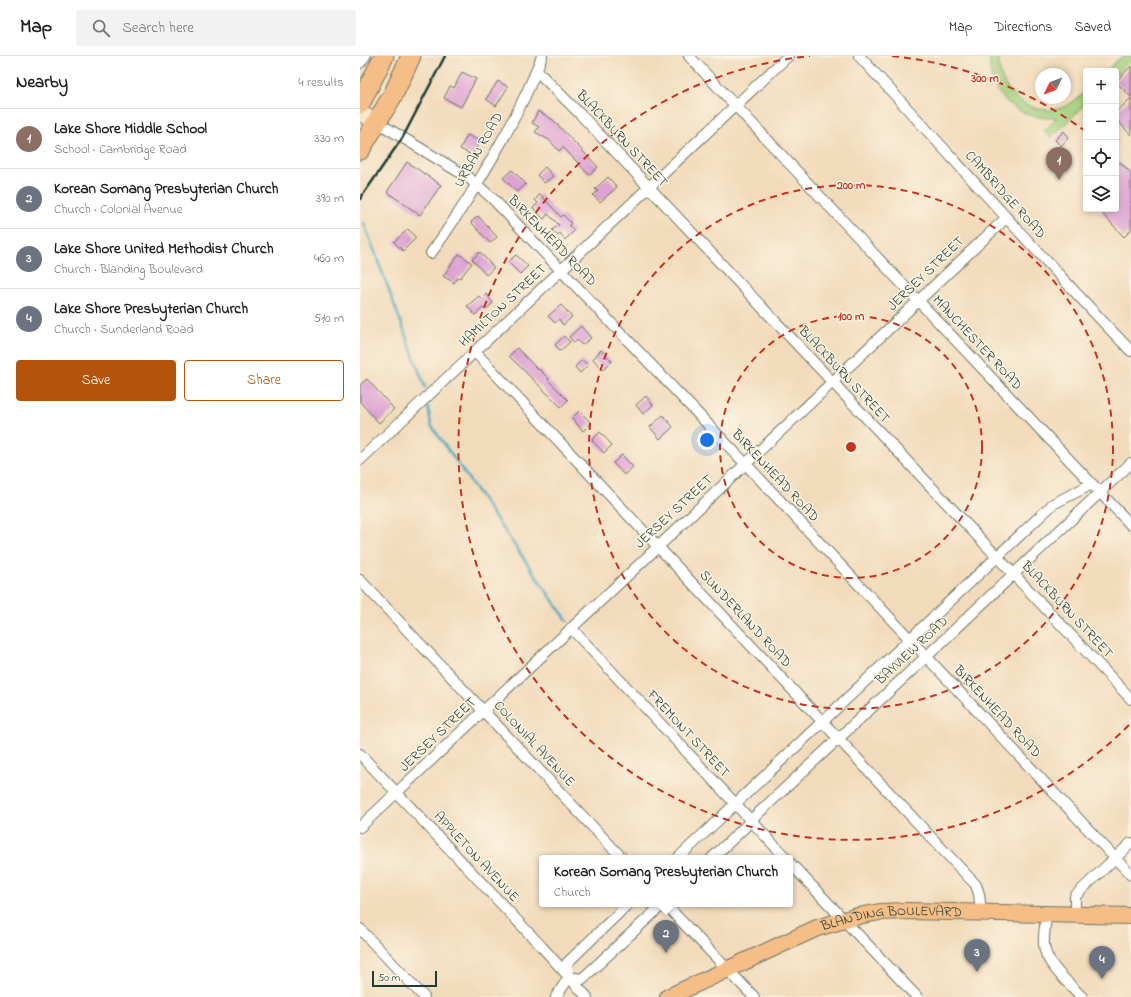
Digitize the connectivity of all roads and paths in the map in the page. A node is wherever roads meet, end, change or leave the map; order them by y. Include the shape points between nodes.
1 (365, 56) edge
2 (411, 56) edge
3 (542, 56) edge
4 (689, 56) edge
5 (788, 56) edge
6 (859, 56) edge
7 (384, 57) edge
8 (360, 63) edge
9 (536, 70) junction
10 (360, 83) edge
11 (360, 104) edge
12 (735, 105) junction
13 (360, 113) edge
14 (377, 122) junction
15 (360, 150) edge
16 (477, 184) junction
17 (648, 187) junction
18 (1006, 218) junction
19 (431, 253) dead end
20 (561, 270) junction
21 (918, 301) junction
22 (475, 352) junction
23 (1131, 352) edge
24 (832, 382) junction
25 (360, 460) edge
26 (1131, 463) edge
27 (746, 465) junction
28 (1092, 484) junction
29 (1100, 492) junction
30 (1131, 526) edge
31 (658, 546) junction
32 (997, 558) junction
33 (1014, 574) junction
34 (360, 580) edge
35 (571, 628) junction
36 (910, 640) junction
37 (926, 657) junction
38 (1131, 699) edge
39 (483, 710) junction
40 (823, 722) junction
41 (839, 739) junction
42 (360, 754) edge
43 (396, 793) junction
44 (736, 804) junction
45 (751, 820) junction
46 (360, 828) edge
47 (1131, 843) edge
48 (619, 855) edge
49 (681, 855) edge
50 (715, 855) edge
51 (783, 855) edge
52 (1115, 858) junction
53 (793, 866) edge
54 (1131, 876) edge
55 (625, 907) edge
56 (661, 907) edge
57 (667, 907) edge
58 (981, 912) junction
59 (1046, 914) junction
60 (1075, 915) junction
61 (1131, 916) edge
62 (844, 920) junction
63 (360, 929) edge
64 (727, 969) junction
65 (569, 978) junction
66 (424, 997) edge
67 (556, 997) edge
68 (587, 997) edge
69 (668, 997) edge
70 (754, 997) edge
71 (917, 997) edge
72 (1082, 997) edge

1 - 8 street
2 - 14 highway
3 - 9 street, URBAN ROAD
4 - 12 street, MANCHESTER ROAD
5 - 12 street, HAMILTON STREET
6 - 18 street, CAMBRIDGE ROAD
7 - 10 highway
7 - 11 highway
9 - 16 street, URBAN ROAD via 504,139
9 - 17 street, BLACKBURN STREET
12 - 17 street, HAMILTON STREET
12 - 21 street, MANCHESTER ROAD
13 - 14 street
14 - 15 highway
14 - 16 street, BIRKENHEAD ROAD
16 - 19 street, URBAN ROAD
16 - 20 street, BIRKENHEAD ROAD
17 - 20 street, HAMILTON STREET
17 - 24 street, BLACKBURN STREET
18 - 21 street, JERSEY STREET
18 - 23 street, CAMBRIDGE ROAD
20 - 22 street, HAMILTON STREET
20 - 27 street, BIRKENHEAD ROAD
21 - 24 street, JERSEY STREET
21 - 28 street, MANCHESTER ROAD
22 - 25 street, HAMILTON STREET
22 - 31 street, SUNDERLAND ROAD
24 - 27 street, JERSEY STREET
24 - 32 street, BLACKBURN STREET
26 - 29 street, BAYVIEW ROAD
27 - 31 street, JERSEY STREET
27 - 36 street, BIRKENHEAD ROAD
28 - 29 street, MANCHESTER ROAD
28 - 32 street, BAYVIEW ROAD via 1053,504
29 - 30 street, MANCHESTER ROAD
29 - 33 street, BAYVIEW ROAD
31 - 35 street, JERSEY STREET
31 - 40 street, SUNDERLAND ROAD
32 - 33 street, BLACKBURN STREET
32 - 36 street, BAYVIEW ROAD
33 - 37 street, BAYVIEW ROAD
33 - 38 street, BLACKBURN STREET
34 - 39 street, COLONIAL AVENUE
35 - 39 street, JERSEY STREET
35 - 44 street, FREMONT STREET
36 - 37 street, BIRKENHEAD ROAD
36 - 40 street, BAYVIEW ROAD
37 - 41 street, BAYVIEW ROAD
37 - 52 street, BIRKENHEAD ROAD
39 - 43 street, JERSEY STREET
39 - 48 street, COLONIAL AVENUE
40 - 41 street, SUNDERLAND ROAD
40 - 44 street, BAYVIEW ROAD
41 - 45 street, BAYVIEW ROAD
41 - 58 street, SUNDERLAND ROAD via 976,884 980,894
42 - 43 street, APPLETON AVENUE
43 - 46 street, JERSEY STREET
43 - 65 street, APPLETON AVENUE
44 - 45 street, FREMONT STREET
44 - 49 street, BAYVIEW ROAD
45 - 50 street, BAYVIEW ROAD
45 - 51 street, FREMONT STREET
47 - 52 street
52 - 54 street, BIRKENHEAD ROAD
52 - 60 street via 1075,896
53 - 62 street
55 - 65 street via 567,963
56 - 65 street via 582,979
57 - 64 street
58 - 59 main road, BLANDING BOULEVARD
58 - 62 main road, BLANDING BOULEVARD via 907,910 880,912
59 - 60 main road, BLANDING BOULEVARD
59 - 72 street via 1046,956
60 - 61 main road, BLANDING BOULEVARD
62 - 64 main road, BLANDING BOULEVARD via 817,928
62 - 71 street
63 - 66 street
64 - 69 main road, BLANDING BOULEVARD
64 - 70 street
65 - 67 street
65 - 68 street, APPLETON AVENUE

